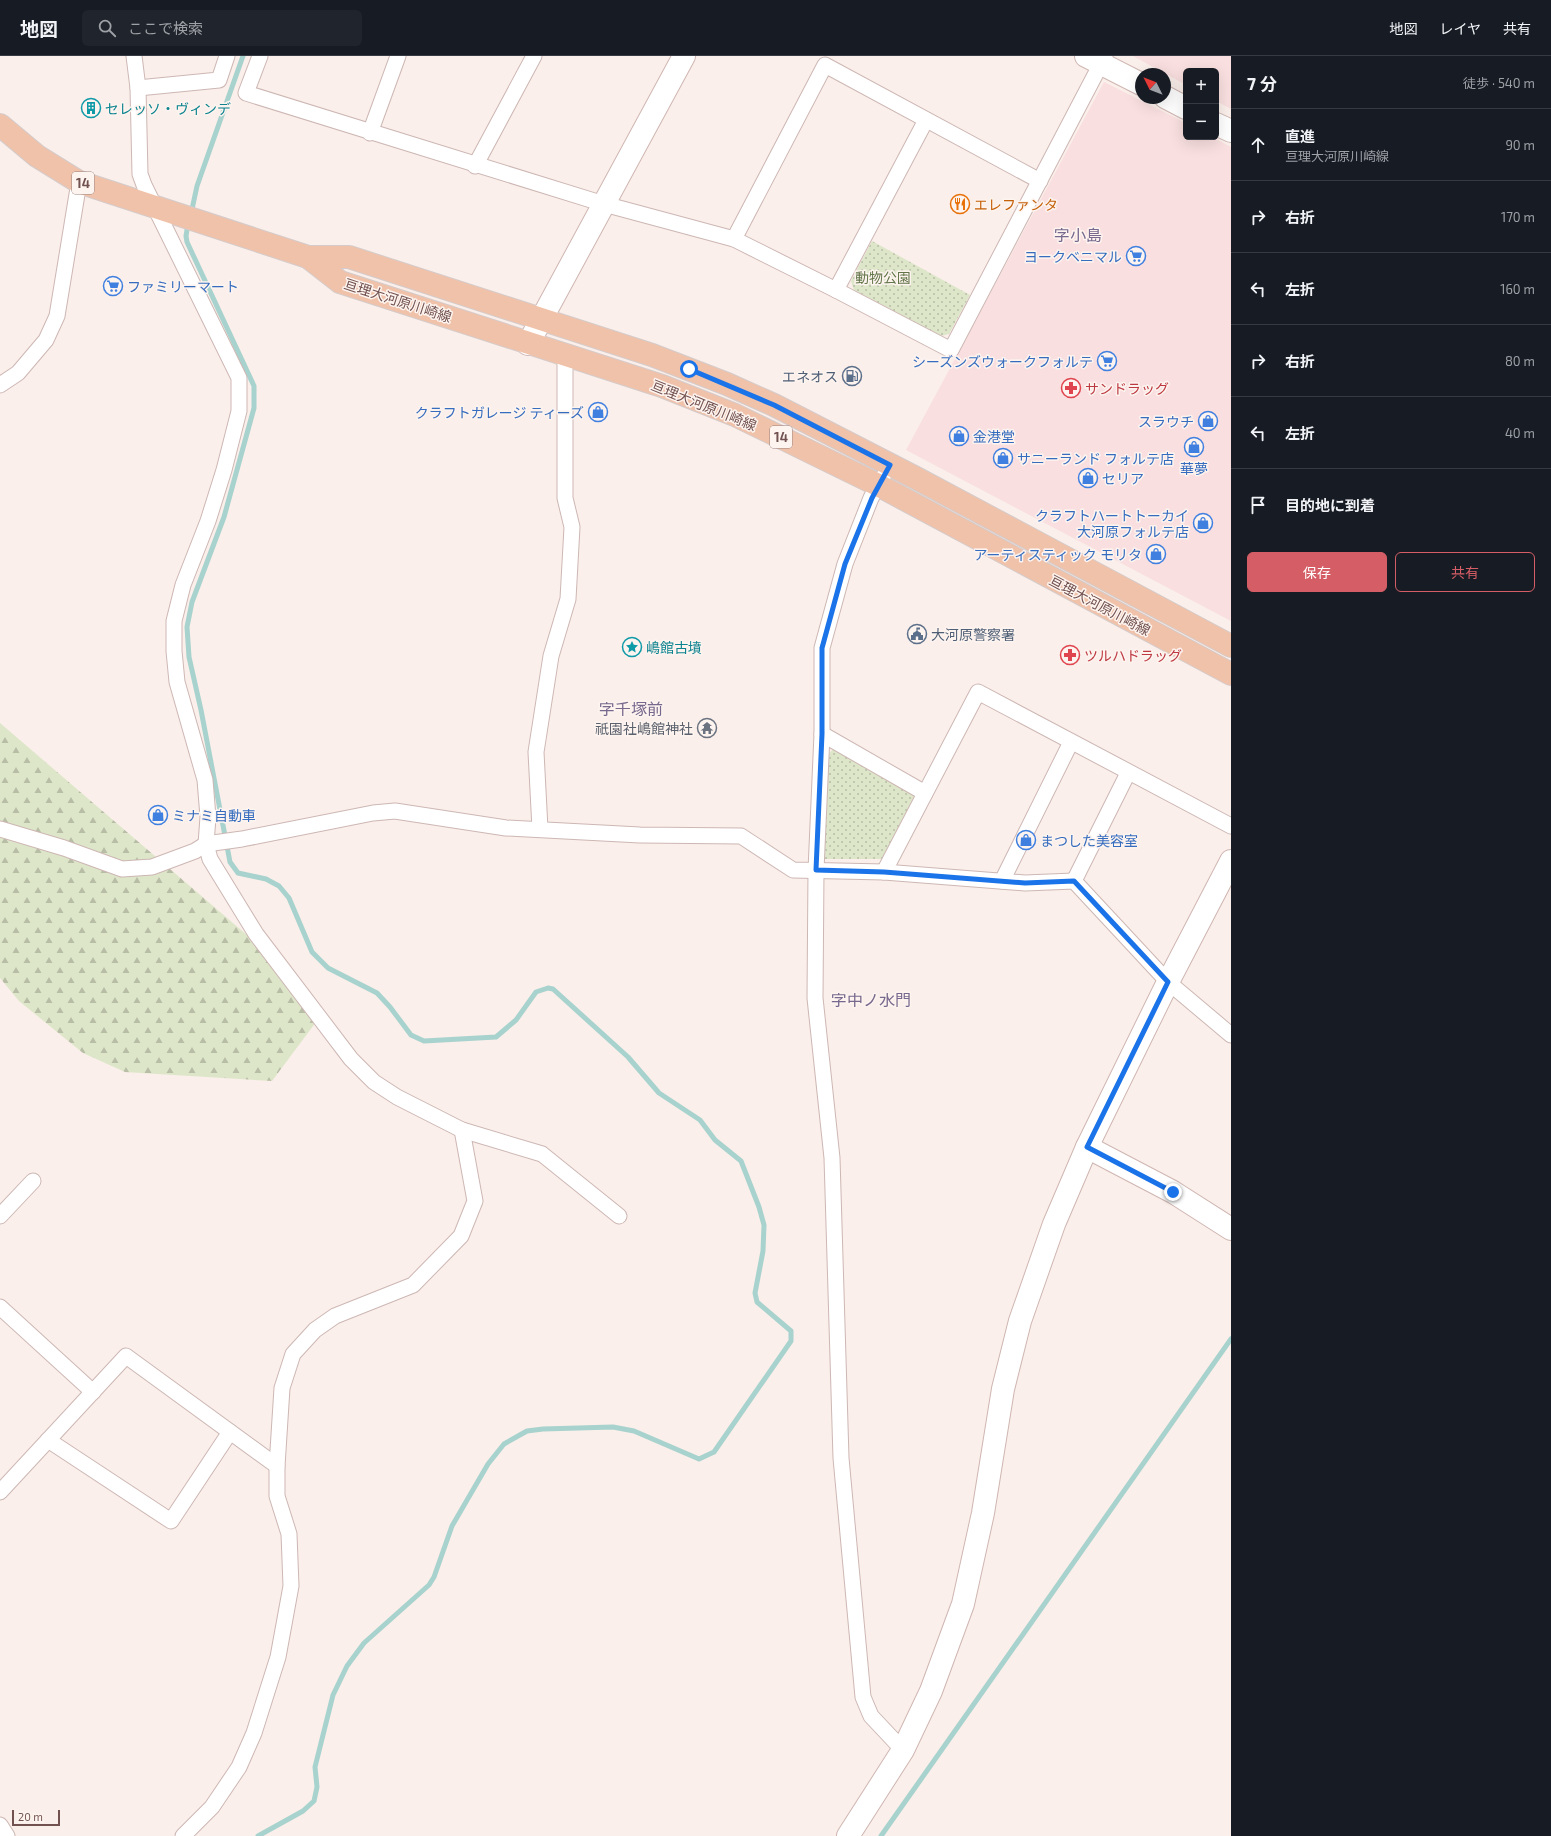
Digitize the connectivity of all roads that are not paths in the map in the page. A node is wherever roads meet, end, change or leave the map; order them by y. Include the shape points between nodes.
1 (134, 56) edge
2 (227, 56) edge
3 (260, 56) edge
4 (398, 56) edge
5 (534, 56) edge
6 (684, 56) edge
7 (1097, 59) edge
8 (1135, 81) edge
9 (138, 88) junction
10 (1171, 100) edge
11 (1183, 106) edge
12 (926, 120) junction
13 (0, 125) edge
14 (1219, 125) edge
15 (1231, 131) edge
16 (370, 133) junction
17 (475, 166) junction
18 (1040, 181) junction
19 (79, 182) junction
20 (604, 204) junction
21 (156, 208) junction
22 (734, 239) junction
23 (308, 257) junction
24 (836, 290) junction
25 (540, 320) junction
26 (528, 344) junction
27 (565, 356) junction
28 (0, 385) edge
29 (890, 465) junction
30 (878, 485) junction
31 (1231, 646) edge
32 (1231, 674) edge
33 (822, 734) junction
34 (1071, 742) junction
35 (1128, 773) junction
36 (925, 793) junction
37 (1231, 826) edge
38 (0, 829) edge
39 (540, 829) junction
40 (212, 843) junction
41 (816, 870) junction
42 (1229, 871) edge
43 (884, 872) junction
44 (1002, 881) junction
45 (1074, 881) junction
46 (1168, 982) junction
47 (1231, 1035) edge
48 (462, 1130) junction
49 (1087, 1147) junction
50 (33, 1181) dead end
51 (0, 1216) edge
52 (619, 1216) dead end
53 (1231, 1229) edge
54 (0, 1307) edge
55 (93, 1392) junction
56 (230, 1432) junction
57 (48, 1440) junction
58 (277, 1466) junction
59 (2, 1484) edge
60 (903, 1750) junction
61 (0, 1825) edge
62 (7, 1836) edge
63 (183, 1836) edge
64 (848, 1836) edge

1 - 9 street
2 - 9 street via 219,80
3 - 16 street via 246,93
4 - 16 street
5 - 17 street
6 - 20 street
7 - 8 street
7 - 18 street
9 - 21 street via 140,174
10 - 11 street
12 - 18 street
12 - 22 street via 826,65
12 - 24 street
13 - 19 main road, 亘理大河原川崎線 / 14 via 37,156
14 - 15 street
16 - 17 street
17 - 20 street
18 - 24 street via 951,350
19 - 21 main road, 亘理大河原川崎線 / 14
19 - 28 street via 56,316 46,340 18,373
20 - 22 street
20 - 25 street
21 - 23 main road, 亘理大河原川崎線 / 14
21 - 40 street via 239,378 239,411 224,470 208,521 182,585 174,621 177,682 205,780
22 - 24 street
23 - 25 main road, 亘理大河原川崎線 / 14 via 349,257
23 - 26 main road, 亘理大河原川崎線 / 14 via 340,282
25 - 26 street
25 - 29 main road, 亘理大河原川崎線 / 14 via 652,356 727,384 774,405
26 - 27 main road, 亘理大河原川崎線 / 14
27 - 30 main road, 亘理大河原川崎線 / 14 via 662,386 735,415
27 - 39 street via 565,498 572,527 568,600 551,656 536,752
29 - 30 street
29 - 31 main road, 亘理大河原川崎線 / 14
30 - 32 main road, 亘理大河原川崎線 / 14
30 - 33 street via 845,564 822,648
33 - 36 street
33 - 41 street
34 - 35 street
34 - 36 street via 978,692
34 - 44 street
35 - 37 street
35 - 45 street
36 - 43 street
38 - 40 street via 122,869 152,867
39 - 40 street via 506,828 395,811
39 - 41 street via 640,836 740,836 793,870
40 - 48 street via 210,859 256,934 351,1059 374,1082 397,1097
41 - 43 street
41 - 60 street via 815,998 832,1158 841,1458 863,1697 871,1716
42 - 46 street
43 - 44 street
44 - 45 street
45 - 46 street
46 - 47 street
46 - 49 street
48 - 52 street via 542,1154
48 - 58 street via 475,1201 461,1236 413,1285 335,1316 315,1330 293,1354 282,1388
49 - 53 street via 1173,1192
49 - 60 street via 1054,1224 1020,1321 1003,1389 983,1513 963,1604 931,1691
50 - 51 street
54 - 55 street
55 - 56 street via 126,1356
55 - 57 street
56 - 57 street via 171,1521
56 - 58 street
57 - 59 street
58 - 63 street via 277,1496 289,1534 291,1586 278,1657 254,1733 239,1767 212,1807
60 - 64 street
61 - 62 street

